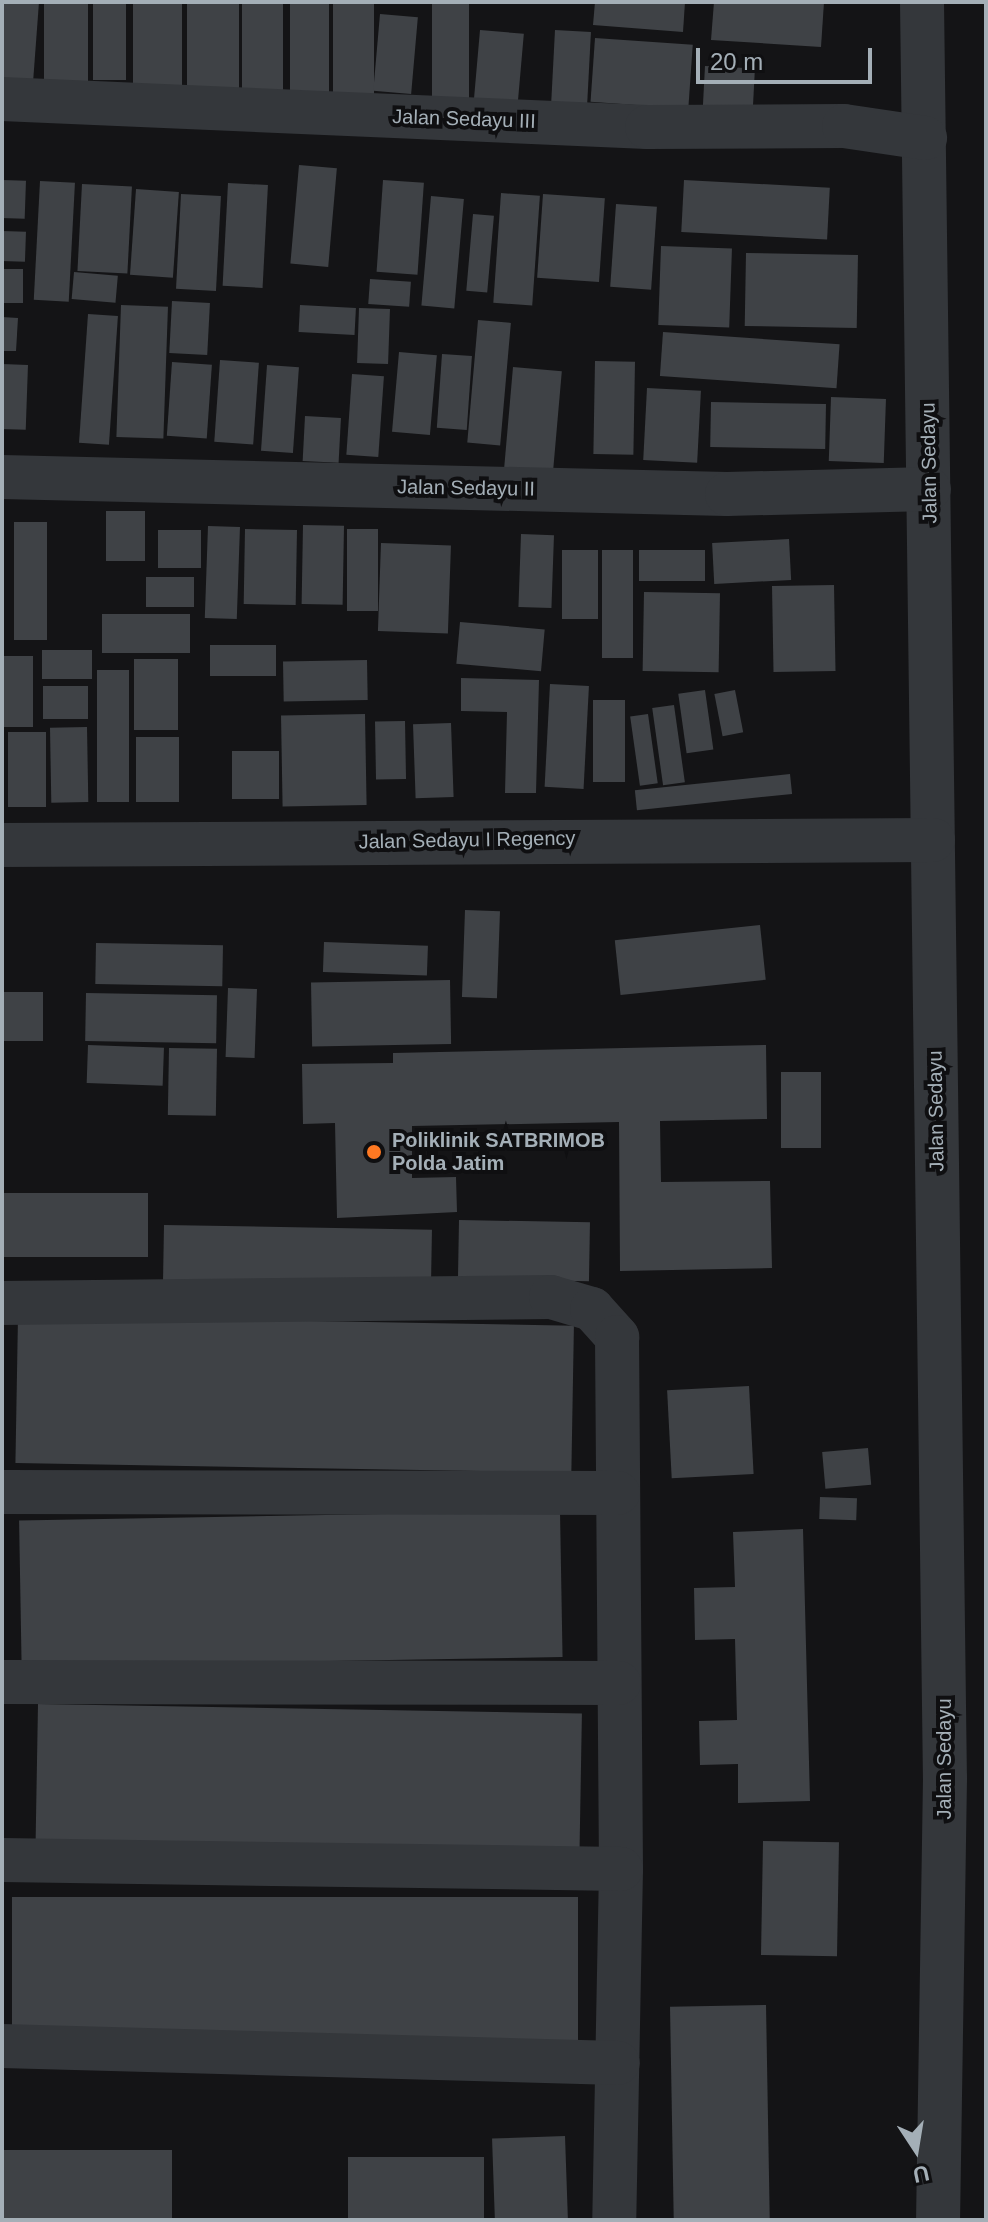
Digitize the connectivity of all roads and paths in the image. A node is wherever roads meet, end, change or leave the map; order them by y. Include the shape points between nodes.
1 (922, 2) edge
2 (2, 99) edge
3 (925, 138) junction
4 (2, 477) edge
5 (929, 489) junction
6 (933, 840) junction
7 (2, 845) edge
8 (2, 1303) edge
9 (2, 1492) edge
10 (618, 1493) junction
11 (2, 1682) edge
12 (619, 1683) junction
13 (2, 1860) edge
14 (621, 1869) junction
15 (2, 2046) edge
16 (618, 2063) junction
17 (614, 2220) edge
18 (938, 2220) edge

1 - 3 street, Jalan Sedayu
2 - 3 street, Jalan Sedayu III via 647,127 844,126
3 - 5 street, Jalan Sedayu
4 - 5 street, Jalan Sedayu II via 727,494
5 - 6 street, Jalan Sedayu
6 - 7 street, Jalan Sedayu I Regency
6 - 18 street, Jalan Sedayu via 945,1778
8 - 10 street via 551,1297 592,1309 617,1337
9 - 10 street
10 - 12 street
11 - 12 street
12 - 14 street
13 - 14 street
14 - 16 street
15 - 16 street
16 - 17 street

